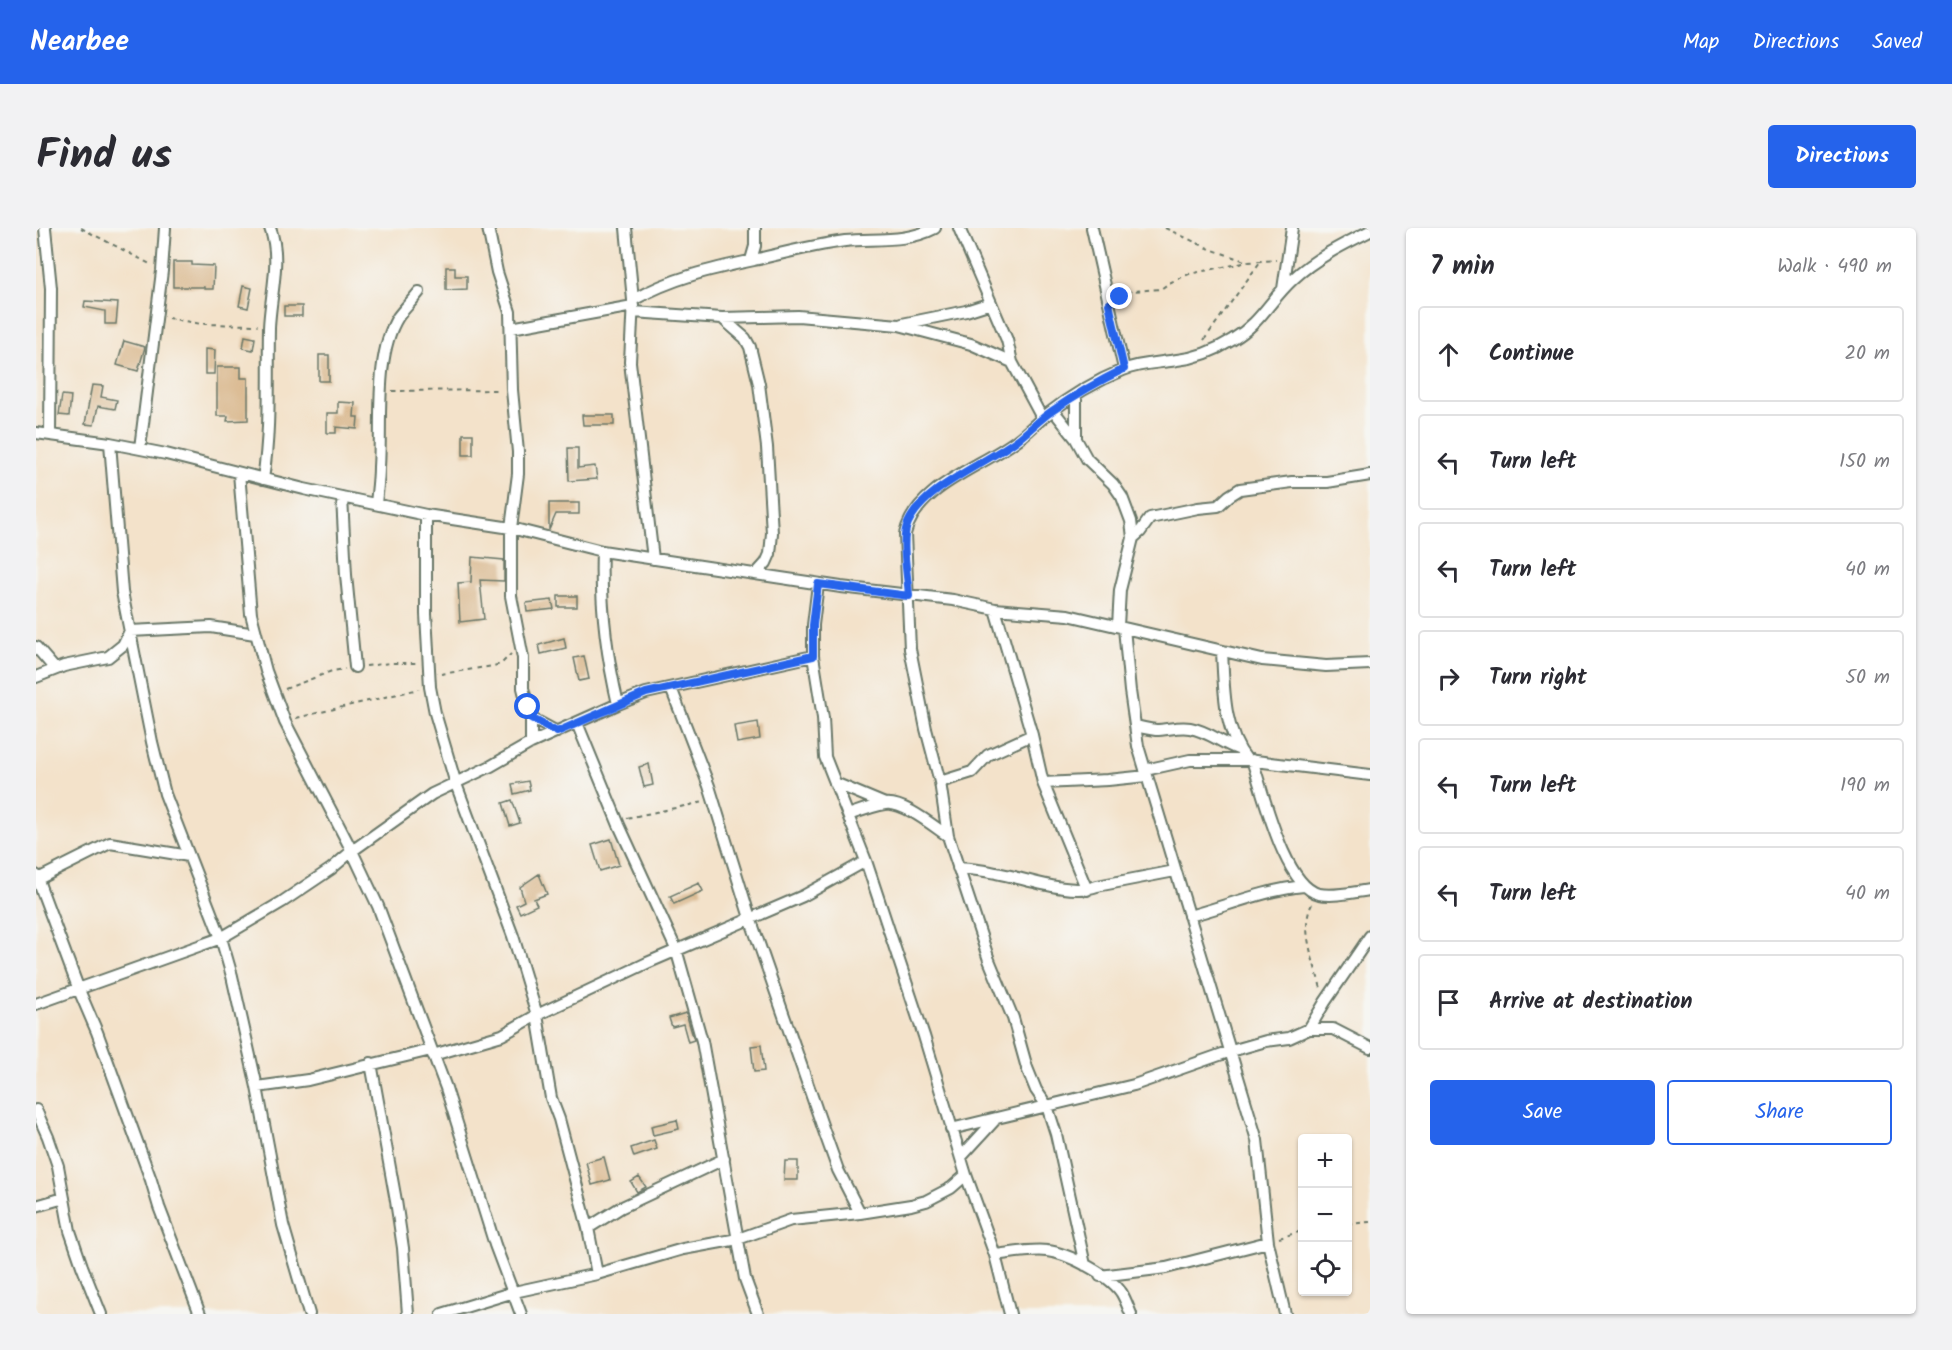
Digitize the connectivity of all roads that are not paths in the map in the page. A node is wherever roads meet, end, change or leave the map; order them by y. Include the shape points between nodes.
1 (45, 228) edge
2 (165, 228) edge
3 (270, 228) edge
4 (488, 228) edge
5 (626, 228) edge
6 (755, 228) edge
7 (935, 228) edge
8 (958, 228) edge
9 (1092, 228) edge
10 (1292, 229) edge
11 (1370, 231) edge
12 (752, 260) junction
13 (1283, 289) junction
14 (419, 292) dead end
15 (991, 303) junction
16 (633, 306) junction
17 (722, 318) junction
18 (898, 325) junction
19 (512, 328) junction
20 (1012, 362) junction
21 (1124, 369) junction
22 (1076, 395) junction
23 (1053, 410) junction
24 (1042, 418) junction
25 (36, 433) edge
26 (50, 435) junction
27 (1076, 439) junction
28 (110, 443) junction
29 (140, 448) junction
30 (239, 473) junction
31 (1370, 475) edge
32 (263, 479) junction
33 (342, 497) junction
34 (376, 504) junction
35 (426, 515) junction
36 (511, 528) junction
37 (1133, 538) junction
38 (603, 551) junction
39 (653, 559) junction
40 (756, 574) junction
41 (818, 584) junction
42 (909, 596) junction
43 (995, 609) junction
44 (1121, 627) junction
45 (130, 631) junction
46 (255, 634) junction
47 (36, 647) edge
48 (1222, 651) junction
49 (813, 656) junction
50 (1370, 664) edge
51 (355, 667) dead end
52 (55, 669) junction
53 (36, 677) edge
54 (671, 688) junction
55 (618, 704) junction
56 (531, 718) junction
57 (577, 723) junction
58 (1136, 726) junction
59 (557, 732) junction
60 (1032, 735) junction
61 (531, 743) junction
62 (1238, 749) junction
63 (1250, 760) junction
64 (1146, 773) junction
65 (1370, 775) edge
66 (940, 782) junction
67 (835, 783) junction
68 (1044, 783) junction
69 (456, 784) junction
70 (885, 804) junction
71 (848, 815) junction
72 (948, 836) junction
73 (352, 851) junction
74 (189, 856) junction
75 (866, 861) junction
76 (958, 868) junction
77 (1175, 871) junction
78 (37, 877) edge
79 (1304, 886) junction
80 (1087, 890) junction
81 (1370, 890) edge
82 (1189, 916) junction
83 (750, 918) junction
84 (1370, 936) edge
85 (221, 938) junction
86 (676, 949) junction
87 (78, 990) junction
88 (36, 1004) edge
89 (537, 1014) junction
90 (1310, 1029) junction
91 (1370, 1048) edge
92 (1231, 1050) junction
93 (432, 1052) junction
94 (371, 1063) junction
95 (257, 1087) junction
96 (1047, 1106) junction
97 (36, 1110) edge
98 (994, 1120) junction
99 (951, 1129) junction
100 (962, 1156) junction
101 (724, 1160) junction
102 (966, 1175) junction
103 (64, 1198) junction
104 (36, 1206) edge
105 (860, 1213) junction
106 (588, 1228) junction
107 (738, 1239) junction
108 (1268, 1242) junction
109 (995, 1255) junction
110 (1085, 1265) junction
111 (597, 1274) junction
112 (1100, 1275) junction
113 (514, 1292) junction
114 (100, 1314) edge
115 (200, 1314) edge
116 (309, 1314) edge
117 (408, 1314) edge
118 (442, 1314) edge
119 (521, 1314) edge
120 (758, 1314) edge
121 (1010, 1314) edge
122 (1131, 1314) edge
123 (1285, 1314) edge

1 - 26 street via 51,288
2 - 29 street
3 - 32 street via 275,250
4 - 19 street
5 - 16 street
6 - 12 street
7 - 12 street via 889,241 843,241
8 - 15 street
9 - 21 street
10 - 13 street
11 - 13 street via 1311,265
12 - 16 street via 699,272 649,291
13 - 21 street via 1265,314 1230,341 1193,357
14 - 34 street via 398,318 390,337 380,392
15 - 18 street
15 - 20 street
16 - 17 street
16 - 19 street
16 - 39 street via 630,362
17 - 18 street via 798,316
17 - 40 street via 750,346 759,384 772,533 770,554
18 - 20 street via 970,344
19 - 36 street via 518,474
20 - 24 street
21 - 22 street
22 - 23 street
22 - 27 street
23 - 24 street
23 - 27 street
24 - 42 street via 1017,440 950,480 924,501 908,522 905,534
25 - 26 street
26 - 28 street
27 - 37 street via 1087,459 1122,497
28 - 29 street
28 - 45 street via 118,561
29 - 30 street
30 - 32 street
30 - 46 street via 244,554
31 - 37 street via 1240,489 1218,506 1150,518
32 - 33 street
33 - 34 street
33 - 51 street
34 - 35 street
35 - 36 street
35 - 69 street via 429,681
36 - 38 street
36 - 56 street via 511,596 523,658 523,688
37 - 44 street via 1120,590
38 - 39 street
38 - 55 street via 603,621
39 - 40 street
40 - 41 street
41 - 42 street
41 - 49 street
42 - 43 street
42 - 66 street via 910,649
43 - 44 street via 1068,615
43 - 60 street
44 - 48 street
44 - 58 street
45 - 46 street via 211,627
45 - 52 street via 123,645 108,657
45 - 74 street via 165,794
46 - 73 street via 285,722
47 - 52 street
48 - 50 street via 1262,660 1326,666
48 - 62 street via 1226,704
49 - 54 street
49 - 67 street via 825,757
52 - 53 street
54 - 55 street
54 - 83 street via 713,799
55 - 57 street
56 - 59 street
56 - 61 street
57 - 59 street
57 - 86 street
58 - 62 street via 1158,730 1191,728
58 - 64 street
59 - 61 street
60 - 66 street via 988,754 972,772
60 - 68 street
61 - 69 street
62 - 63 street
63 - 64 street via 1173,762
63 - 65 street
63 - 79 street via 1282,850
64 - 68 street via 1108,780
64 - 77 street
66 - 72 street
67 - 70 street
67 - 71 street
68 - 80 street
69 - 73 street via 432,794
69 - 89 street via 513,936
70 - 71 street
70 - 72 street via 903,807
71 - 75 street
72 - 76 street
73 - 85 street via 282,902
73 - 93 street via 378,906
74 - 78 street via 110,843
74 - 85 street
75 - 83 street via 803,896
75 - 99 street
76 - 80 street
76 - 96 street via 988,960 1013,1018 1027,1068
77 - 80 street
77 - 82 street
78 - 87 street
79 - 81 street via 1319,894
79 - 82 street via 1279,889
82 - 92 street
83 - 86 street
83 - 105 street via 838,1170
84 - 90 street
85 - 87 street
85 - 95 street
86 - 89 street
86 - 101 street via 702,1041
87 - 88 street
87 - 115 street
89 - 93 street via 502,1035
89 - 106 street via 551,1098
90 - 91 street via 1333,1029
90 - 92 street via 1289,1038
92 - 96 street via 1134,1086
92 - 108 street via 1257,1140
93 - 94 street
93 - 113 street
94 - 95 street via 308,1080
94 - 117 street via 403,1248
95 - 116 street via 283,1226
96 - 98 street
96 - 110 street via 1066,1171
97 - 103 street via 58,1166
98 - 99 street
98 - 100 street
99 - 100 street
100 - 102 street
101 - 106 street via 620,1208
101 - 107 street
102 - 105 street via 926,1201
102 - 109 street
103 - 104 street
103 - 114 street via 70,1231
105 - 107 street via 791,1220
106 - 111 street
107 - 111 street via 683,1249
107 - 120 street via 745,1279
108 - 112 street via 1166,1269
108 - 123 street
109 - 110 street via 1046,1250
109 - 121 street
110 - 112 street
111 - 113 street
112 - 122 street via 1121,1292
113 - 118 street
113 - 119 street

